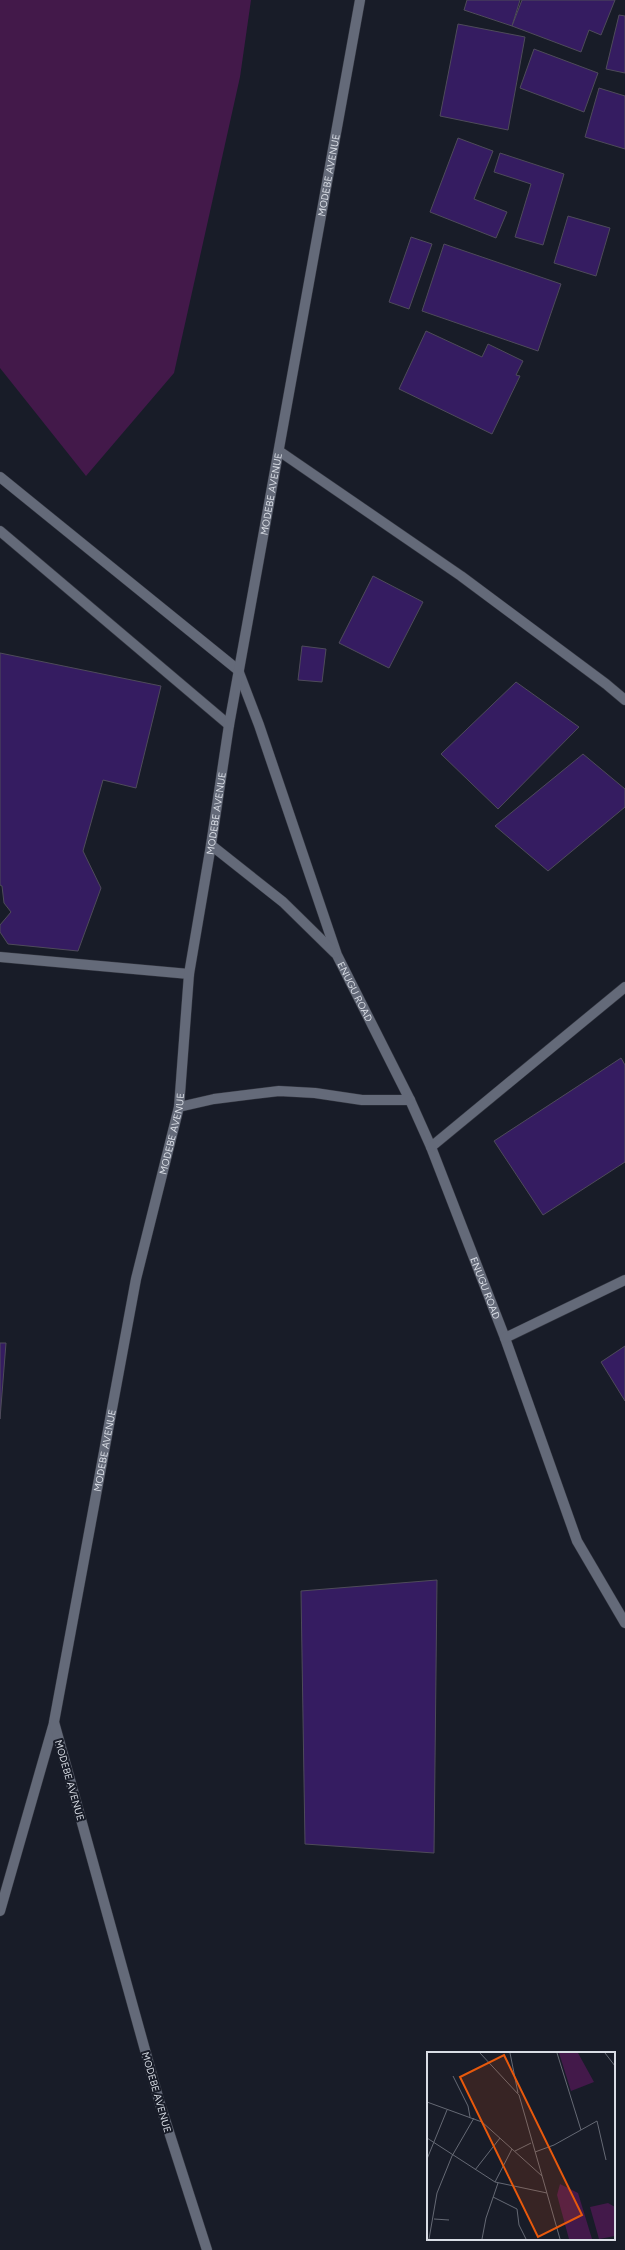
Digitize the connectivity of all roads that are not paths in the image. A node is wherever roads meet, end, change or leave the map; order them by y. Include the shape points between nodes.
1 (360, 0) edge
2 (279, 451) junction
3 (0, 477) edge
4 (0, 530) edge
5 (238, 670) junction
6 (625, 700) edge
7 (229, 725) junction
8 (212, 844) junction
9 (337, 955) junction
10 (0, 957) edge
11 (189, 974) junction
12 (625, 987) edge
13 (410, 1100) junction
14 (179, 1107) junction
15 (431, 1148) junction
16 (625, 1280) edge
17 (505, 1338) junction
18 (625, 1623) edge
19 (54, 1722) junction
20 (0, 1911) edge
21 (206, 2250) edge

1 - 2 street, MODEBE AVENUE
2 - 5 street, MODEBE AVENUE
2 - 6 street via 461,576
3 - 5 street
4 - 7 street
5 - 7 street, MODEBE AVENUE
5 - 9 street
7 - 8 street, MODEBE AVENUE
8 - 9 street via 283,902
8 - 11 street, MODEBE AVENUE
9 - 13 street, ENUGU ROAD
10 - 11 street
11 - 14 street, MODEBE AVENUE
12 - 15 street
13 - 14 street via 362,1100 279,1091 214,1099
13 - 15 street, ENUGU ROAD
14 - 19 street, MODEBE AVENUE via 136,1279
15 - 17 street, ENUGU ROAD
16 - 17 street
17 - 18 street, ENUGU ROAD via 577,1541
19 - 20 street
19 - 21 street, MODEBE AVENUE via 160,2104

